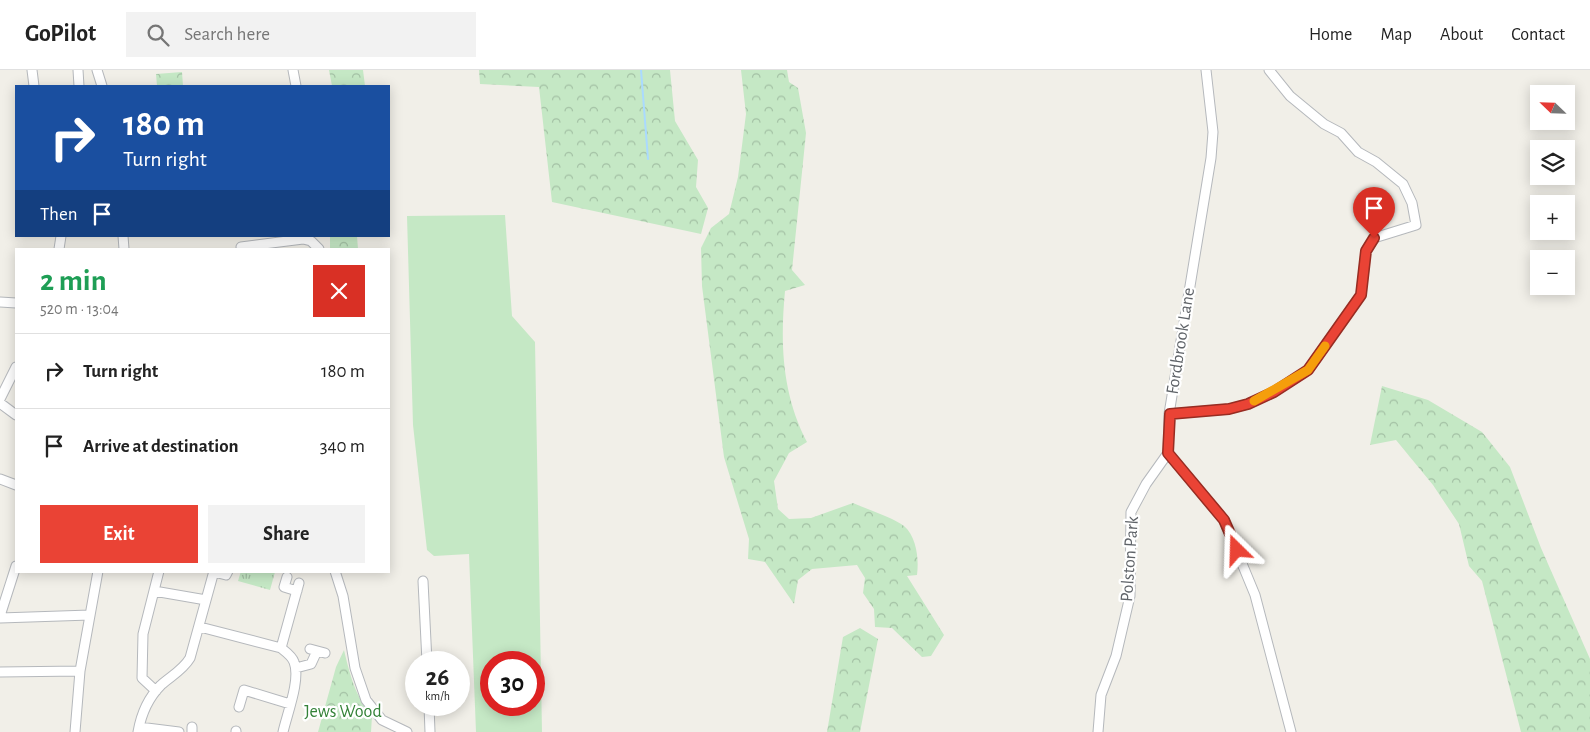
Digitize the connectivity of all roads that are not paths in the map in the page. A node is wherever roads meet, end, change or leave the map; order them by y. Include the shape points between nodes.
1 (32, 70) edge
2 (78, 70) edge
3 (97, 70) edge
4 (293, 70) edge
5 (1206, 70) edge
6 (1268, 70) edge
7 (34, 85) edge
8 (79, 85) edge
9 (102, 85) edge
10 (296, 85) edge
11 (295, 238) edge
12 (241, 248) edge
13 (318, 248) edge
14 (0, 302) edge
15 (15, 303) edge
16 (15, 369) edge
17 (0, 401) edge
18 (15, 414) edge
19 (1170, 414) junction
20 (1168, 453) junction
21 (0, 478) edge
22 (15, 485) edge
23 (15, 569) edge
24 (98, 573) edge
25 (158, 573) edge
26 (214, 573) edge
27 (336, 573) edge
28 (287, 577) dead end
29 (423, 581) dead end
30 (154, 591) junction
31 (206, 600) junction
32 (90, 615) junction
33 (0, 617) edge
34 (200, 627) junction
35 (281, 648) junction
36 (317, 651) dead end
37 (426, 651) edge
38 (296, 668) junction
39 (80, 671) junction
40 (0, 672) edge
41 (156, 691) junction
42 (290, 704) junction
43 (239, 708) dead end
44 (429, 716) edge
45 (139, 729) edge
46 (75, 732) edge
47 (179, 732) edge
48 (283, 732) edge
49 (407, 732) edge
50 (430, 732) edge
51 (1098, 732) edge
52 (1291, 732) edge

1 - 7 street
2 - 8 street
3 - 9 street
4 - 10 street
5 - 19 street, Fordbrook Lane via 1213,132 1211,158
6 - 19 street via 1290,96 1403,184 1412,203 1416,225 1374,238 1366,251 1361,295 1308,370 1248,404 1229,409
11 - 12 street
11 - 13 street via 311,241
14 - 15 street
16 - 17 street
17 - 18 street
19 - 20 street, Fordbrook Lane
20 - 51 street, Polston Park via 1131,512 1130,596 1116,656 1101,695
20 - 52 street via 1224,520 1256,595
21 - 22 street
23 - 33 street
24 - 32 street
25 - 30 street
26 - 31 street
27 - 49 street via 343,596 355,668 366,700 382,720
28 - 35 street via 284,587 298,587
29 - 37 street
30 - 31 street
30 - 41 street via 143,634 142,669 145,683
31 - 34 street
32 - 33 street
32 - 39 street
34 - 35 street
34 - 41 street via 186,665
35 - 38 street via 294,661
36 - 38 street via 311,664
38 - 42 street
39 - 40 street
39 - 46 street
41 - 45 street via 144,710
42 - 43 street via 245,687
42 - 48 street
44 - 50 street
45 - 47 street

